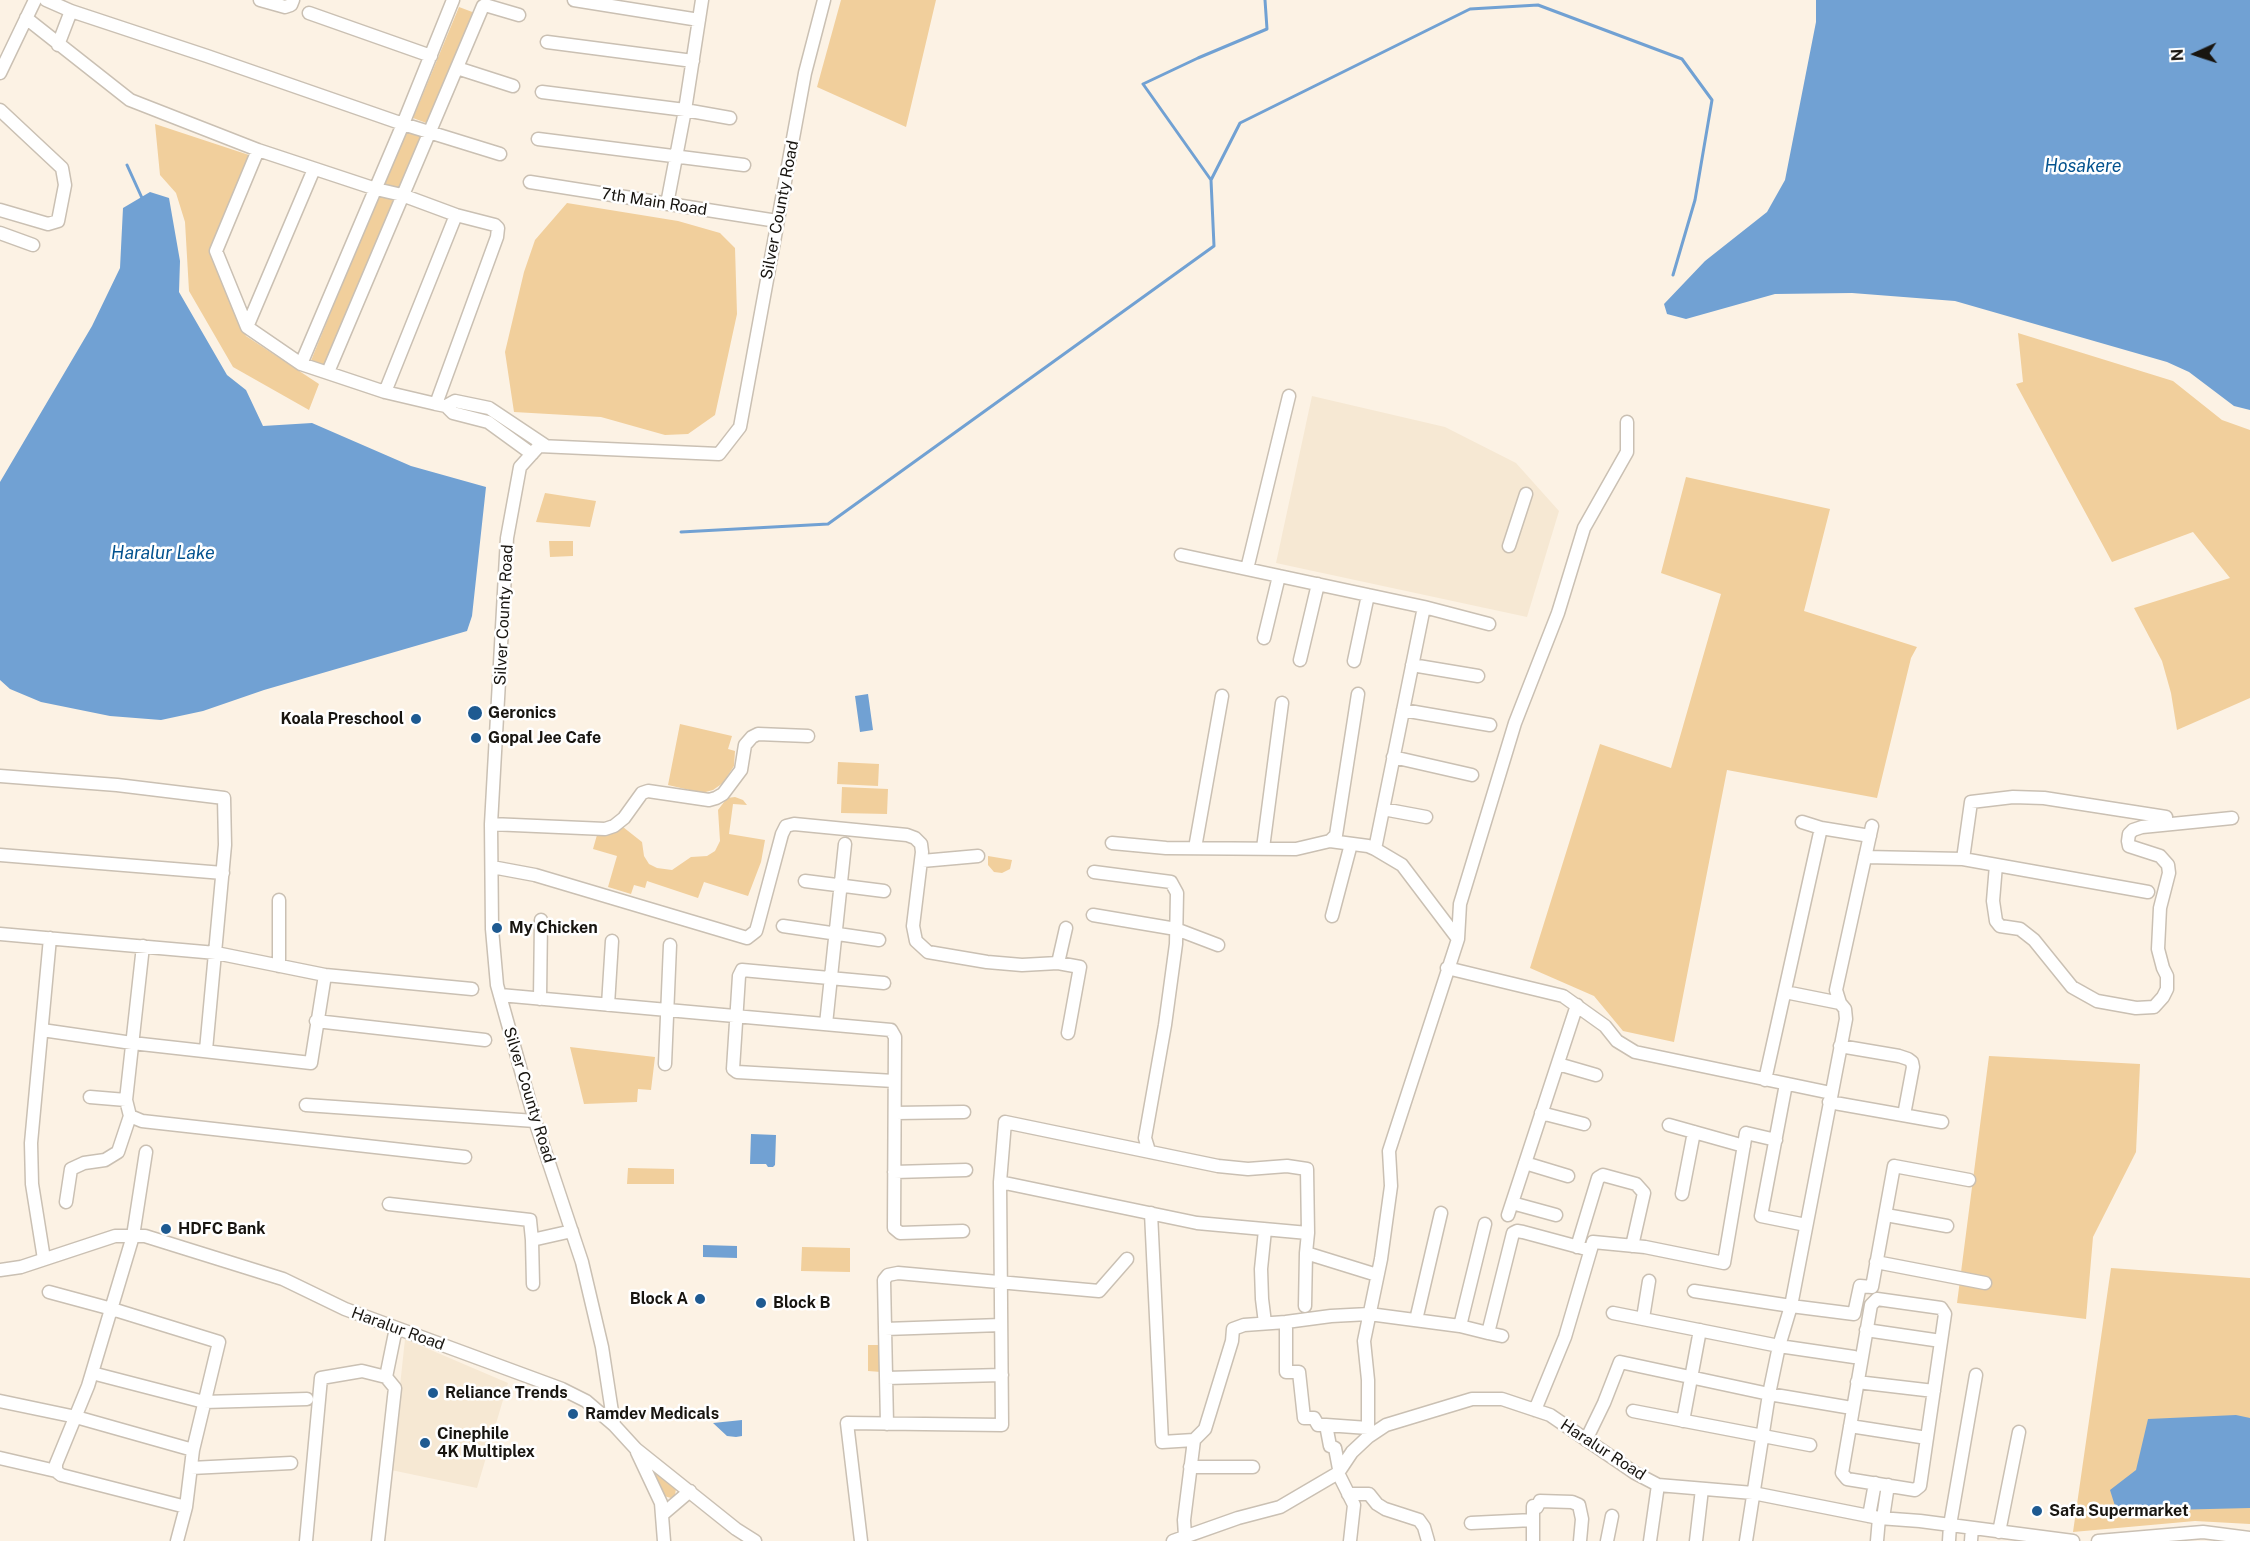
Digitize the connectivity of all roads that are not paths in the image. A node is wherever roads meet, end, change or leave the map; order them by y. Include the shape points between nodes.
1 (34, 0) edge
2 (46, 0) edge
3 (261, 0) edge
4 (293, 0) edge
5 (453, 0) edge
6 (574, 0) edge
7 (702, 0) edge
8 (824, 0) edge
9 (72, 11) junction
10 (309, 13) dead end
11 (519, 15) dead end
12 (26, 18) junction
13 (699, 20) junction
14 (547, 42) dead end
15 (58, 45) junction
16 (431, 56) junction
17 (693, 61) junction
18 (457, 68) junction
19 (0, 73) edge
20 (513, 86) dead end
21 (542, 92) dead end
22 (0, 110) edge
23 (685, 110) junction
24 (730, 118) dead end
25 (403, 124) junction
26 (430, 131) junction
27 (538, 139) dead end
28 (258, 150) junction
29 (500, 153) dead end
30 (676, 156) junction
31 (744, 165) dead end
32 (314, 169) junction
33 (530, 182) dead end
34 (376, 189) junction
35 (402, 195) junction
36 (667, 204) junction
37 (0, 210) edge
38 (456, 215) junction
39 (777, 221) junction
40 (0, 234) edge
41 (33, 245) dead end
42 (247, 327) junction
43 (301, 364) junction
44 (328, 372) junction
45 (385, 392) junction
46 (1289, 396) dead end
47 (441, 405) junction
48 (1627, 422) dead end
49 (546, 446) junction
50 (532, 454) junction
51 (1526, 494) dead end
52 (1509, 546) dead end
53 (1181, 555) dead end
54 (1247, 569) junction
55 (1280, 576) junction
56 (1318, 584) junction
57 (1368, 595) junction
58 (1424, 607) junction
59 (1489, 624) dead end
60 (1264, 638) dead end
61 (1300, 660) dead end
62 (1354, 661) dead end
63 (1412, 665) junction
64 (1478, 676) dead end
65 (1358, 694) dead end
66 (1222, 696) dead end
67 (1282, 703) dead end
68 (1403, 710) junction
69 (1490, 725) dead end
70 (808, 736) dead end
71 (1393, 757) junction
72 (1472, 775) dead end
73 (0, 776) edge
74 (1383, 809) junction
75 (1426, 817) dead end
76 (2166, 817) dead end
77 (2232, 818) dead end
78 (1802, 822) dead end
79 (491, 824) junction
80 (1821, 828) junction
81 (1330, 841) junction
82 (1112, 843) dead end
83 (845, 844) dead end
84 (1351, 844) junction
85 (1195, 848) junction
86 (1263, 848) junction
87 (1375, 849) junction
88 (0, 855) edge
89 (978, 856) dead end
90 (1865, 857) junction
91 (1963, 859) junction
92 (922, 861) junction
93 (1996, 865) junction
94 (492, 867) junction
95 (1094, 872) dead end
96 (223, 873) junction
97 (804, 881) dead end
98 (840, 886) junction
99 (884, 891) dead end
100 (2148, 892) dead end
101 (279, 900) dead end
102 (1094, 915) dead end
103 (1332, 916) dead end
104 (541, 920) dead end
105 (783, 926) dead end
106 (1066, 928) dead end
107 (1176, 929) junction
108 (0, 934) edge
109 (835, 934) junction
110 (50, 938) junction
111 (1458, 939) junction
112 (879, 940) dead end
113 (612, 941) dead end
114 (670, 945) dead end
115 (1218, 945) dead end
116 (143, 946) junction
117 (216, 953) junction
118 (1058, 963) junction
119 (279, 966) junction
120 (1447, 968) junction
121 (325, 975) junction
122 (831, 978) junction
123 (884, 983) dead end
124 (472, 989) dead end
125 (1785, 992) junction
126 (500, 995) junction
127 (540, 999) junction
128 (1840, 1003) junction
129 (608, 1005) junction
130 (1577, 1005) junction
131 (667, 1010) junction
132 (736, 1016) junction
133 (316, 1021) junction
134 (826, 1024) junction
135 (42, 1030) junction
136 (1068, 1034) dead end
137 (485, 1040) dead end
138 (132, 1043) junction
139 (1840, 1046) junction
140 (206, 1050) junction
141 (665, 1064) dead end
142 (1558, 1064) junction
143 (1596, 1075) dead end
144 (1765, 1080) junction
145 (894, 1081) junction
146 (1786, 1084) junction
147 (90, 1097) dead end
148 (1830, 1097) junction
149 (126, 1100) junction
150 (306, 1105) dead end
151 (964, 1112) dead end
152 (895, 1113) junction
153 (1541, 1113) junction
154 (1904, 1115) junction
155 (130, 1116) junction
156 (536, 1121) junction
157 (1942, 1122) dead end
158 (1584, 1124) dead end
159 (1669, 1125) dead end
160 (1694, 1132) junction
161 (1776, 1140) junction
162 (1744, 1146) junction
163 (1149, 1151) junction
164 (146, 1152) dead end
165 (465, 1157) dead end
166 (1525, 1163) junction
167 (966, 1170) dead end
168 (894, 1172) junction
169 (1568, 1176) dead end
170 (1969, 1180) dead end
171 (1000, 1182) junction
172 (1682, 1194) dead end
173 (66, 1202) dead end
174 (389, 1204) dead end
175 (1151, 1213) junction
176 (1441, 1214) dead end
177 (1556, 1215) dead end
178 (1886, 1215) junction
179 (1485, 1224) dead end
180 (1806, 1226) junction
181 (1947, 1226) dead end
182 (1265, 1230) junction
183 (572, 1231) junction
184 (963, 1231) dead end
185 (1308, 1233) junction
186 (133, 1236) junction
187 (532, 1240) junction
188 (1632, 1246) junction
189 (1577, 1247) junction
190 (1590, 1250) junction
191 (1306, 1253) junction
192 (44, 1259) junction
193 (1127, 1259) dead end
194 (1876, 1262) junction
195 (0, 1270) edge
196 (1377, 1275) junction
197 (1649, 1281) dead end
198 (1001, 1282) junction
199 (1985, 1283) dead end
200 (532, 1284) dead end
201 (1694, 1291) dead end
202 (49, 1292) dead end
203 (1305, 1306) dead end
204 (1791, 1306) junction
205 (111, 1309) junction
206 (1613, 1313) dead end
207 (1369, 1314) junction
208 (1643, 1318) junction
209 (1416, 1320) junction
210 (1286, 1322) junction
211 (1265, 1323) junction
212 (1001, 1325) junction
213 (1460, 1326) junction
214 (396, 1328) junction
215 (885, 1329) junction
216 (1700, 1330) junction
217 (1866, 1330) junction
218 (1488, 1333) junction
219 (1502, 1336) dead end
220 (1941, 1341) junction
221 (1779, 1346) junction
222 (1854, 1357) dead end
223 (92, 1373) junction
224 (1002, 1375) junction
225 (1976, 1375) dead end
226 (386, 1377) junction
227 (1692, 1377) junction
228 (886, 1378) junction
229 (1857, 1382) junction
230 (1934, 1391) junction
231 (1770, 1394) junction
232 (307, 1399) dead end
233 (0, 1401) edge
234 (204, 1402) junction
235 (1846, 1407) dead end
236 (1535, 1410) junction
237 (1633, 1411) dead end
238 (76, 1417) junction
239 (1683, 1421) junction
240 (887, 1424) junction
241 (614, 1425) junction
242 (1326, 1425) junction
243 (1850, 1426) junction
244 (2019, 1432) dead end
245 (1368, 1433) junction
246 (1762, 1436) junction
247 (1927, 1438) junction
248 (1194, 1440) junction
249 (1586, 1440) junction
250 (1810, 1445) dead end
251 (636, 1449) junction
252 (193, 1450) junction
253 (0, 1458) edge
254 (291, 1463) dead end
255 (1190, 1467) junction
256 (1253, 1467) dead end
257 (191, 1468) junction
258 (56, 1471) junction
259 (1339, 1471) junction
260 (1875, 1483) junction
261 (1658, 1485) junction
262 (1888, 1485) junction
263 (1702, 1489) junction
264 (690, 1491) junction
265 (1754, 1493) junction
266 (1348, 1494) junction
267 (186, 1507) junction
268 (663, 1514) junction
269 (1612, 1516) dead end
270 (1877, 1517) junction
271 (1533, 1520) junction
272 (1471, 1523) dead end
273 (1950, 1525) junction
274 (1999, 1532) junction
275 (1972, 1534) edge
276 (1185, 1536) junction
277 (2250, 1538) edge
278 (2043, 1539) edge
279 (177, 1541) edge
280 (306, 1541) edge
281 (378, 1541) edge
282 (664, 1541) edge
283 (755, 1541) edge
284 (861, 1541) edge
285 (1173, 1541) edge
286 (1350, 1541) edge
287 (1426, 1541) edge
288 (1533, 1541) edge
289 (1580, 1541) edge
290 (1607, 1541) edge
291 (1650, 1541) edge
292 (1696, 1541) edge
293 (1746, 1541) edge
294 (1877, 1541) edge
295 (1949, 1541) edge
296 (2073, 1541) edge
297 (2098, 1541) edge

1 - 12 street
2 - 9 street
3 - 4 street via 285,7
5 - 16 street
6 - 13 street
7 - 13 street
8 - 39 street, Silver County Road via 805,73
9 - 15 street
9 - 25 street
10 - 16 street
11 - 18 street via 483,5
12 - 15 street
12 - 19 street
13 - 17 street
14 - 17 street
15 - 28 street via 130,100
16 - 25 street
17 - 23 street
18 - 20 street
18 - 26 street
21 - 23 street
22 - 37 street via 62,168 65,185 58,221 48,224
23 - 24 street
23 - 30 street
25 - 26 street
25 - 34 street
26 - 29 street
26 - 35 street
27 - 30 street
28 - 32 street
28 - 42 street via 216,251
30 - 31 street
30 - 36 street
32 - 34 street
32 - 42 street
33 - 36 street, 7th Main Road
34 - 35 street
34 - 43 street
35 - 38 street
35 - 44 street
36 - 39 street, 7th Main Road
38 - 45 street
38 - 47 street via 495,225 498,233
39 - 49 street, Silver County Road via 740,428 719,454
40 - 41 street
42 - 43 street
43 - 44 street
44 - 45 street
45 - 47 street
46 - 54 street
47 - 49 street via 455,401 489,408
47 - 50 street via 453,413 488,422
48 - 111 street via 1627,452 1584,528 1558,613 1515,723 1460,904
49 - 50 street
50 - 79 street, Silver County Road via 520,467 507,538
51 - 52 street
53 - 54 street
54 - 55 street
55 - 56 street
55 - 60 street
56 - 57 street
56 - 61 street
57 - 58 street
57 - 62 street
58 - 59 street
58 - 63 street
63 - 64 street
63 - 68 street
65 - 81 street via 1336,835
66 - 85 street
67 - 86 street
68 - 69 street
68 - 71 street
70 - 79 street via 752,737 746,745 741,770 723,794 709,800 648,791 614,826 599,830
71 - 72 street
71 - 74 street
73 - 96 street via 224,798
74 - 75 street
74 - 87 street
76 - 91 street via 2044,798 2013,796 1971,802
77 - 93 street via 2142,827 2129,834 2129,846 2160,856 2168,865 2158,949 2167,976 2167,990 2154,1007 2097,1001 2072,987 2034,940 2019,929 2000,926 1993,901
78 - 80 street
79 - 94 street, Silver County Road
80 - 90 street via 1871,831
80 - 125 street
81 - 84 street
81 - 86 street via 1296,849
82 - 85 street
83 - 98 street
84 - 87 street
84 - 103 street
85 - 86 street
87 - 111 street via 1402,865
88 - 96 street
89 - 92 street
90 - 91 street
90 - 128 street via 1836,990
91 - 93 street
92 - 94 street via 921,844 907,835 790,824 782,834 756,931 747,938 535,875
92 - 118 street via 913,934 928,952 1005,964
93 - 100 street
94 - 126 street, Silver County Road via 492,929
95 - 107 street via 1171,882 1177,893
96 - 117 street
97 - 98 street
98 - 99 street
98 - 109 street
101 - 119 street
102 - 107 street
104 - 127 street
105 - 109 street
106 - 118 street
107 - 115 street
107 - 163 street via 1165,1024 1145,1138
108 - 110 street
109 - 112 street
109 - 122 street
110 - 116 street
110 - 135 street
111 - 120 street
113 - 129 street
114 - 131 street
116 - 117 street
116 - 138 street
117 - 119 street
117 - 140 street
118 - 136 street via 1080,967
119 - 121 street
120 - 130 street via 1563,996
120 - 196 street via 1389,1151 1391,1186
121 - 124 street
121 - 133 street
122 - 123 street
122 - 132 street via 742,970
122 - 134 street
125 - 128 street
125 - 144 street
126 - 127 street
126 - 156 street, Silver County Road
127 - 129 street
128 - 139 street via 1845,1019
129 - 131 street
130 - 142 street
130 - 144 street via 1635,1052
131 - 132 street
131 - 141 street
132 - 134 street
132 - 145 street via 732,1065 735,1071
133 - 137 street
133 - 140 street via 311,1063
134 - 145 street via 891,1030 895,1037
135 - 138 street
135 - 192 street via 31,1143 32,1184
138 - 140 street
138 - 149 street
139 - 148 street
139 - 154 street via 1899,1056 1912,1062
142 - 143 street
142 - 153 street
144 - 146 street
145 - 152 street
146 - 148 street
146 - 161 street
147 - 149 street
148 - 154 street
148 - 180 street
149 - 155 street
150 - 156 street
151 - 152 street
152 - 168 street
153 - 158 street
153 - 166 street
154 - 157 street
155 - 165 street
155 - 173 street via 118,1152 105,1160 71,1169
156 - 183 street, Silver County Road
159 - 160 street
160 - 162 street
160 - 172 street
161 - 162 street via 1746,1133
161 - 180 street via 1761,1216
162 - 188 street via 1724,1263
163 - 171 street via 1005,1122
163 - 185 street via 1218,1166 1307,1169
164 - 186 street
166 - 169 street
166 - 177 street via 1510,1209
167 - 168 street
168 - 184 street via 896,1232
170 - 178 street via 1894,1166
171 - 175 street
171 - 198 street
174 - 187 street via 530,1220
175 - 182 street via 1197,1223
175 - 248 street via 1162,1442
176 - 209 street
178 - 181 street
178 - 194 street
179 - 213 street
180 - 204 street
182 - 185 street
182 - 211 street via 1261,1269
183 - 187 street
183 - 241 street, Silver County Road via 602,1347
185 - 191 street
186 - 192 street, Haralur Road via 115,1236
186 - 205 street
186 - 214 street, Haralur Road via 163,1240 283,1280
187 - 200 street
188 - 189 street via 1644,1192 1636,1184 1603,1175 1598,1178
188 - 190 street via 1593,1242
189 - 190 street
189 - 218 street via 1523,1232 1512,1233
190 - 236 street via 1565,1337
191 - 196 street
191 - 203 street
192 - 195 street, Haralur Road
193 - 198 street via 1099,1291
194 - 199 street
194 - 204 street via 1872,1287 1860,1287 1854,1314
196 - 207 street
197 - 208 street
198 - 212 street
198 - 215 street via 888,1275 884,1280
201 - 204 street
202 - 205 street
204 - 221 street
205 - 223 street
205 - 234 street via 219,1342
206 - 208 street
207 - 209 street
207 - 210 street
207 - 245 street via 1364,1341
208 - 216 street
209 - 213 street
210 - 211 street
210 - 242 street via 1286,1372 1299,1372 1304,1418 1314,1418 1318,1425
211 - 248 street via 1233,1329 1204,1429
212 - 215 street
212 - 224 street
213 - 218 street
214 - 226 street
214 - 241 street, Haralur Road via 562,1389 586,1401
215 - 228 street
216 - 221 street
216 - 227 street
217 - 220 street
217 - 220 street via 1873,1301 1909,1303 1943,1310
217 - 229 street
218 - 219 street
220 - 230 street
221 - 222 street
221 - 231 street
223 - 234 street
223 - 238 street
224 - 228 street
224 - 240 street via 1002,1425
225 - 273 street
226 - 280 street via 362,1371 321,1378
226 - 281 street via 394,1388
227 - 231 street
227 - 239 street
227 - 249 street via 1620,1362
228 - 240 street
229 - 230 street
229 - 243 street
230 - 247 street
231 - 235 street
231 - 246 street
232 - 234 street
233 - 238 street
234 - 252 street
236 - 245 street, Haralur Road via 1502,1399 1472,1399
236 - 249 street, Haralur Road via 1550,1415
237 - 239 street
238 - 252 street
238 - 258 street
239 - 246 street
240 - 284 street via 848,1423
241 - 251 street, Haralur Road
242 - 245 street
242 - 259 street
243 - 247 street
243 - 260 street via 1842,1473 1844,1477
244 - 274 street
245 - 259 street, Haralur Road
246 - 250 street
246 - 265 street
247 - 262 street via 1918,1489
248 - 255 street
249 - 261 street, Haralur Road
251 - 264 street, Haralur Road
251 - 268 street via 658,1493
252 - 257 street
253 - 258 street
254 - 257 street
255 - 256 street
255 - 276 street
257 - 267 street
258 - 267 street
259 - 266 street
259 - 276 street, Haralur Road via 1280,1507
260 - 262 street
260 - 270 street
261 - 263 street, Haralur Road
261 - 291 street
262 - 270 street
263 - 265 street, Haralur Road
263 - 292 street
264 - 268 street
264 - 283 street, Haralur Road
265 - 270 street, Haralur Road
265 - 293 street
266 - 286 street via 1354,1505
266 - 287 street via 1369,1494 1385,1509 1419,1520
267 - 279 street
268 - 282 street
269 - 290 street
270 - 273 street, Haralur Road
270 - 294 street
271 - 272 street
271 - 288 street
271 - 289 street via 1533,1506 1540,1501 1580,1505
273 - 275 street, Haralur Road
273 - 295 street
274 - 275 street, Haralur Road
274 - 278 street, Haralur Road
276 - 285 street, Haralur Road
277 - 297 street via 2203,1532
278 - 296 street, Haralur Road

